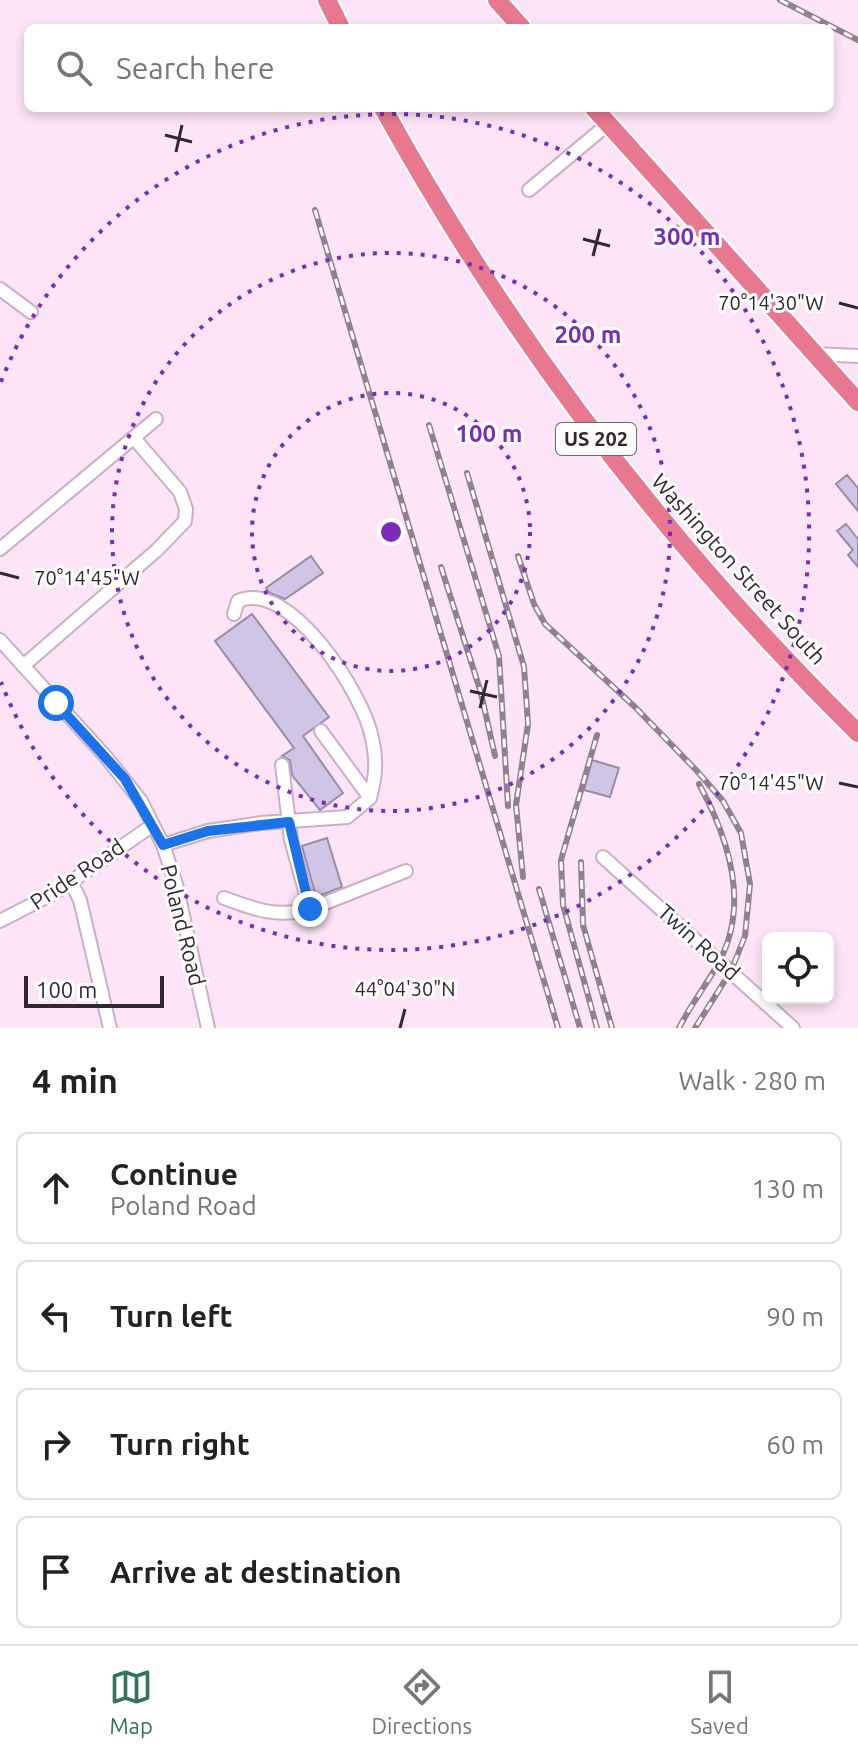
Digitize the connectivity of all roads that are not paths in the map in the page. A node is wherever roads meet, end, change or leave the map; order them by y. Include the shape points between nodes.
1 (327, 0) edge
2 (497, 0) edge
3 (339, 24) edge
4 (518, 24) edge
5 (385, 112) edge
6 (598, 112) edge
7 (608, 124) junction
8 (529, 190) dead end
9 (0, 289) edge
10 (31, 312) dead end
11 (815, 354) junction
12 (858, 356) edge
13 (858, 402) edge
14 (156, 419) dead end
15 (134, 438) junction
16 (0, 549) edge
17 (234, 614) dead end
18 (0, 640) edge
19 (23, 666) junction
20 (321, 731) dead end
21 (858, 733) edge
22 (282, 765) dead end
23 (370, 798) junction
24 (289, 822) junction
25 (153, 825) junction
26 (163, 845) junction
27 (603, 857) dead end
28 (406, 871) dead end
29 (71, 882) junction
30 (224, 898) dead end
31 (310, 909) junction
32 (0, 921) edge
33 (110, 1028) edge
34 (208, 1028) edge
35 (793, 1028) edge

1 - 3 highway
2 - 4 highway
5 - 21 highway, Washington Street South / US 202 via 479,271 600,445 694,560
6 - 7 highway
7 - 8 street
7 - 11 highway
9 - 10 street
11 - 12 street
11 - 13 highway
14 - 15 street
15 - 16 street
15 - 19 street via 180,492 185,521
17 - 23 street via 238,601 249,596 272,600 294,616 344,672 372,734 377,771
18 - 19 street, Poland Road
19 - 25 street, Poland Road via 125,779
20 - 23 street
22 - 24 street
23 - 24 street via 347,817
24 - 26 street via 208,831
24 - 31 street
25 - 26 street, Poland Road
25 - 29 street, Pride Road
26 - 34 street, Poland Road
27 - 35 street, Twin Road
28 - 31 street
29 - 32 street, Pride Road
29 - 33 street via 80,900
30 - 31 street via 287,916

